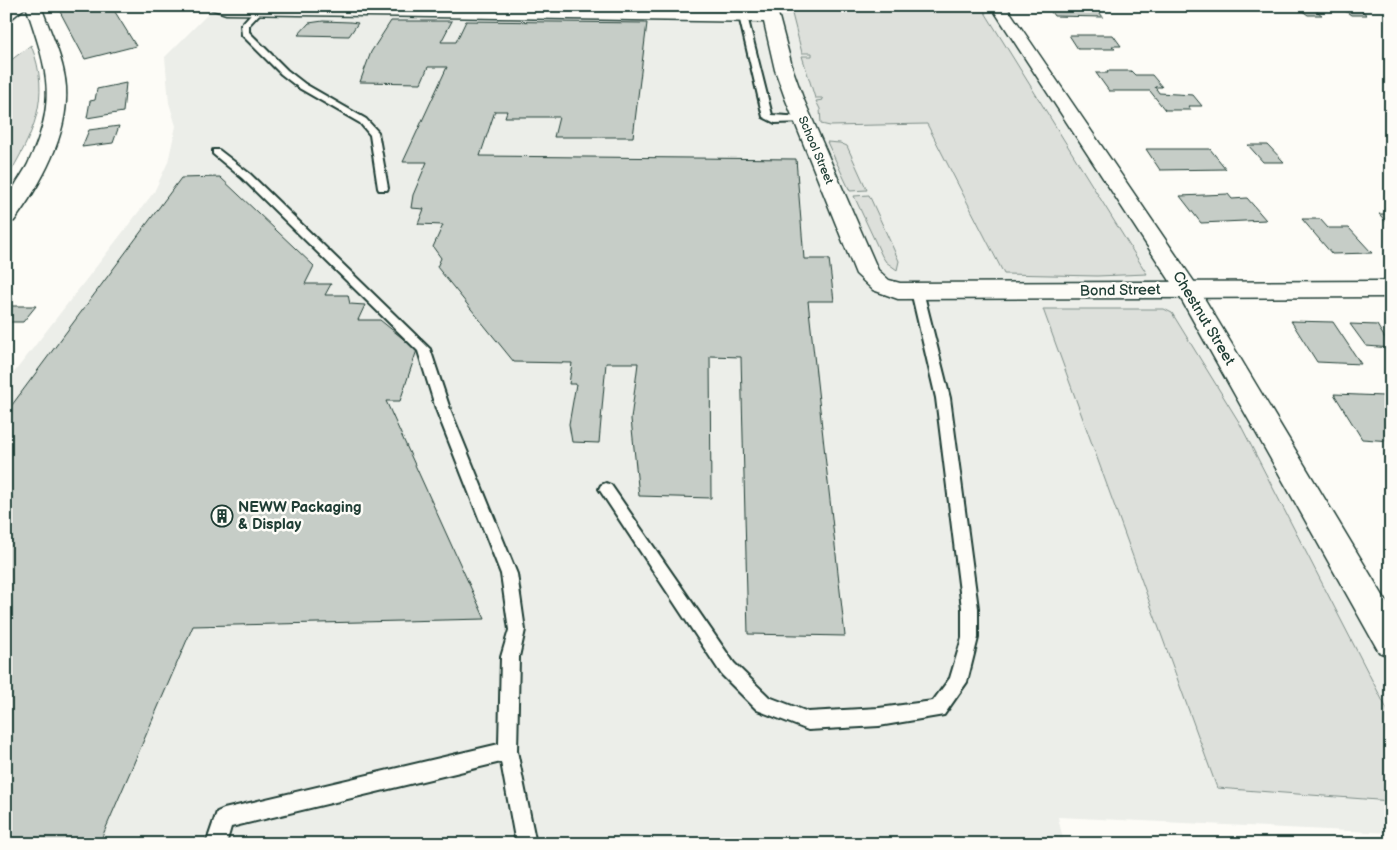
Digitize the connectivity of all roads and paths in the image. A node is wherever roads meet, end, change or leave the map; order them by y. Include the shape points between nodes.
1 (20, 6) edge
2 (33, 6) edge
3 (216, 6) edge
4 (998, 6) edge
5 (260, 9) junction
6 (451, 9) edge
7 (677, 11) edge
8 (769, 12) edge
9 (6, 16) edge
10 (743, 16) junction
11 (803, 120) junction
12 (216, 152) dead end
13 (384, 188) dead end
14 (6, 216) edge
15 (881, 285) joint
16 (1188, 288) junction
17 (1391, 289) edge
18 (916, 291) junction
19 (606, 489) dead end
20 (1391, 641) edge
21 (508, 751) junction
22 (216, 844) edge
23 (526, 844) edge

1 - 9 street
2 - 14 street via 58,87 54,118 38,165 22,198
3 - 5 street
4 - 16 street, Chestnut Street
5 - 6 street
5 - 13 lane via 245,25 245,33 302,86 363,121 376,134
6 - 7 street
7 - 10 street
8 - 10 street
8 - 11 street, School Street via 784,70
10 - 11 lane via 768,117
11 - 15 street, School Street via 868,274
12 - 21 lane via 246,176 424,349 443,409 509,574 517,630 510,657
15 - 18 street, Bond Street via 898,291
16 - 17 street, Bond Street
16 - 18 street, Bond Street
16 - 20 street, Chestnut Street
18 - 19 lane via 943,398 970,608 970,638 958,682 938,708 879,717 808,721 764,704 728,669
21 - 22 lane via 224,819
21 - 23 lane

